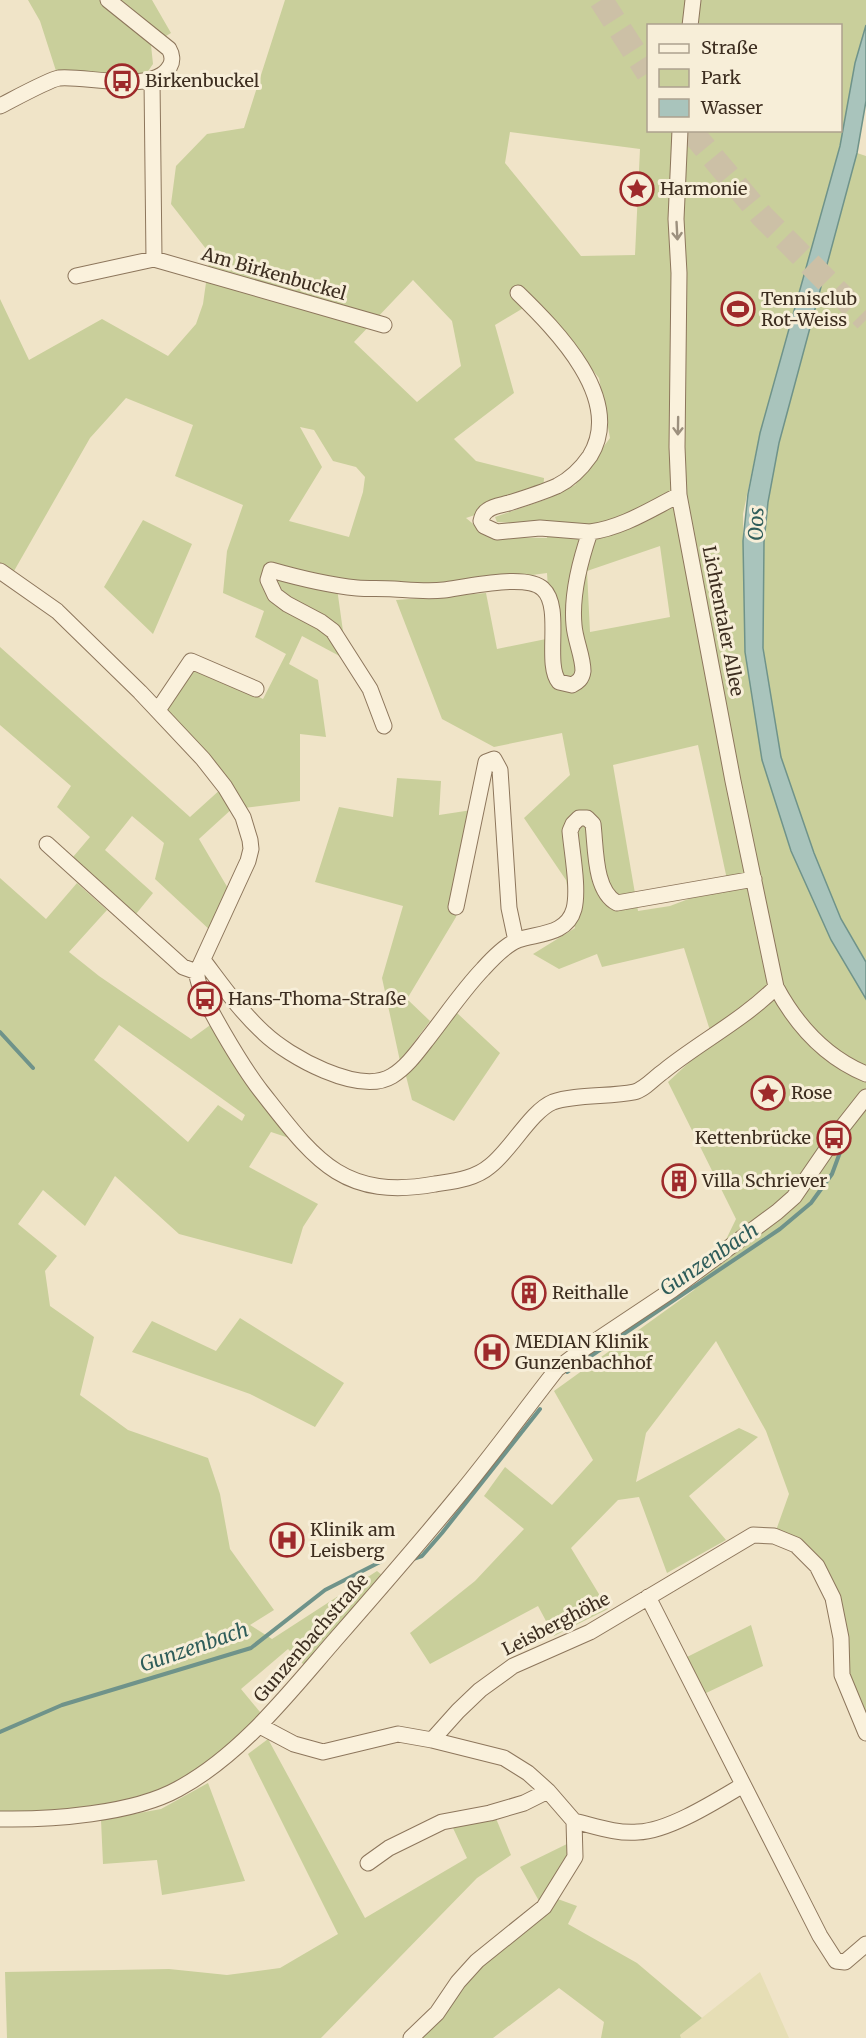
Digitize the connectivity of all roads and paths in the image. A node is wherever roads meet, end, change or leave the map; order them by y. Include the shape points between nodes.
1 (108, 0) edge
2 (693, 0) edge
3 (690, 24) edge
4 (152, 80) junction
5 (0, 106) edge
6 (680, 132) edge
7 (154, 260) junction
8 (76, 276) dead end
9 (518, 293) dead end
10 (384, 325) dead end
11 (679, 495) junction
12 (590, 532) junction
13 (0, 571) edge
14 (256, 689) dead end
15 (158, 710) junction
16 (384, 726) dead end
17 (47, 844) dead end
18 (754, 879) junction
19 (456, 907) dead end
20 (516, 941) junction
21 (200, 966) junction
22 (776, 987) junction
23 (866, 1074) edge
24 (866, 1097) edge
25 (648, 1597) junction
26 (260, 1726) junction
27 (866, 1732) edge
28 (432, 1740) junction
29 (743, 1785) junction
30 (548, 1791) junction
31 (0, 1819) edge
32 (574, 1821) junction
33 (368, 1863) dead end
34 (866, 1944) edge
35 (411, 2038) edge

1 - 4 street via 172,53 171,64 163,75
2 - 3 street
4 - 5 street via 57,78
4 - 7 street
6 -> 11 street, Lichtentaler Allee via 676,219
7 - 8 street, Am Birkenbuckel
7 - 10 street, Am Birkenbuckel
9 - 12 street via 580,365 593,389 600,425 594,449 570,479 489,509 481,521 497,532 540,528
11 - 12 street via 618,525
11 - 18 street, Lichtentaler Allee
12 - 16 street via 574,603 583,673 572,685 559,682 554,675 549,598 537,584 502,582 435,591 357,588 271,570 268,580 275,595 333,631 370,689
13 - 15 street via 57,610
14 - 15 street via 191,661
15 - 21 street via 225,787 249,831 248,861
17 - 21 street via 183,967
18 - 20 street via 617,903 602,888 593,824 582,817 575,820 570,831 575,896 571,916 548,934
18 - 22 street, Lichtentaler Allee
19 - 20 street via 486,762 494,759 500,770 508,908
20 - 21 street via 471,983 403,1067 379,1081 365,1082 324,1070 266,1036
21 - 22 street via 198,985 251,1078 306,1147 342,1176 377,1188 423,1186 468,1178 489,1168 540,1110 554,1102 637,1092 687,1052 764,1000
22 - 23 street, Lichtentaler Allee via 816,1042
24 - 26 street, Gunzenbachstraße via 794,1197 777,1212 557,1369 432,1527
25 - 27 street, Leisberghöhe via 753,1535 774,1536 796,1545 817,1566 833,1598 841,1638 842,1675
25 - 28 street, Leisberghöhe via 590,1632 513,1666 480,1690
25 - 29 street
26 - 28 street via 294,1744 323,1752 398,1734
26 - 31 street, Gunzenbachstraße via 203,1773 177,1790 147,1802 91,1814
28 - 30 street via 504,1758
29 - 32 street via 674,1822 639,1832 612,1831
29 - 34 street via 835,1965 845,1962
30 - 32 street
30 - 33 street via 490,1813 442,1822
32 - 35 street via 575,1857 544,1907 477,1961 437,2013

